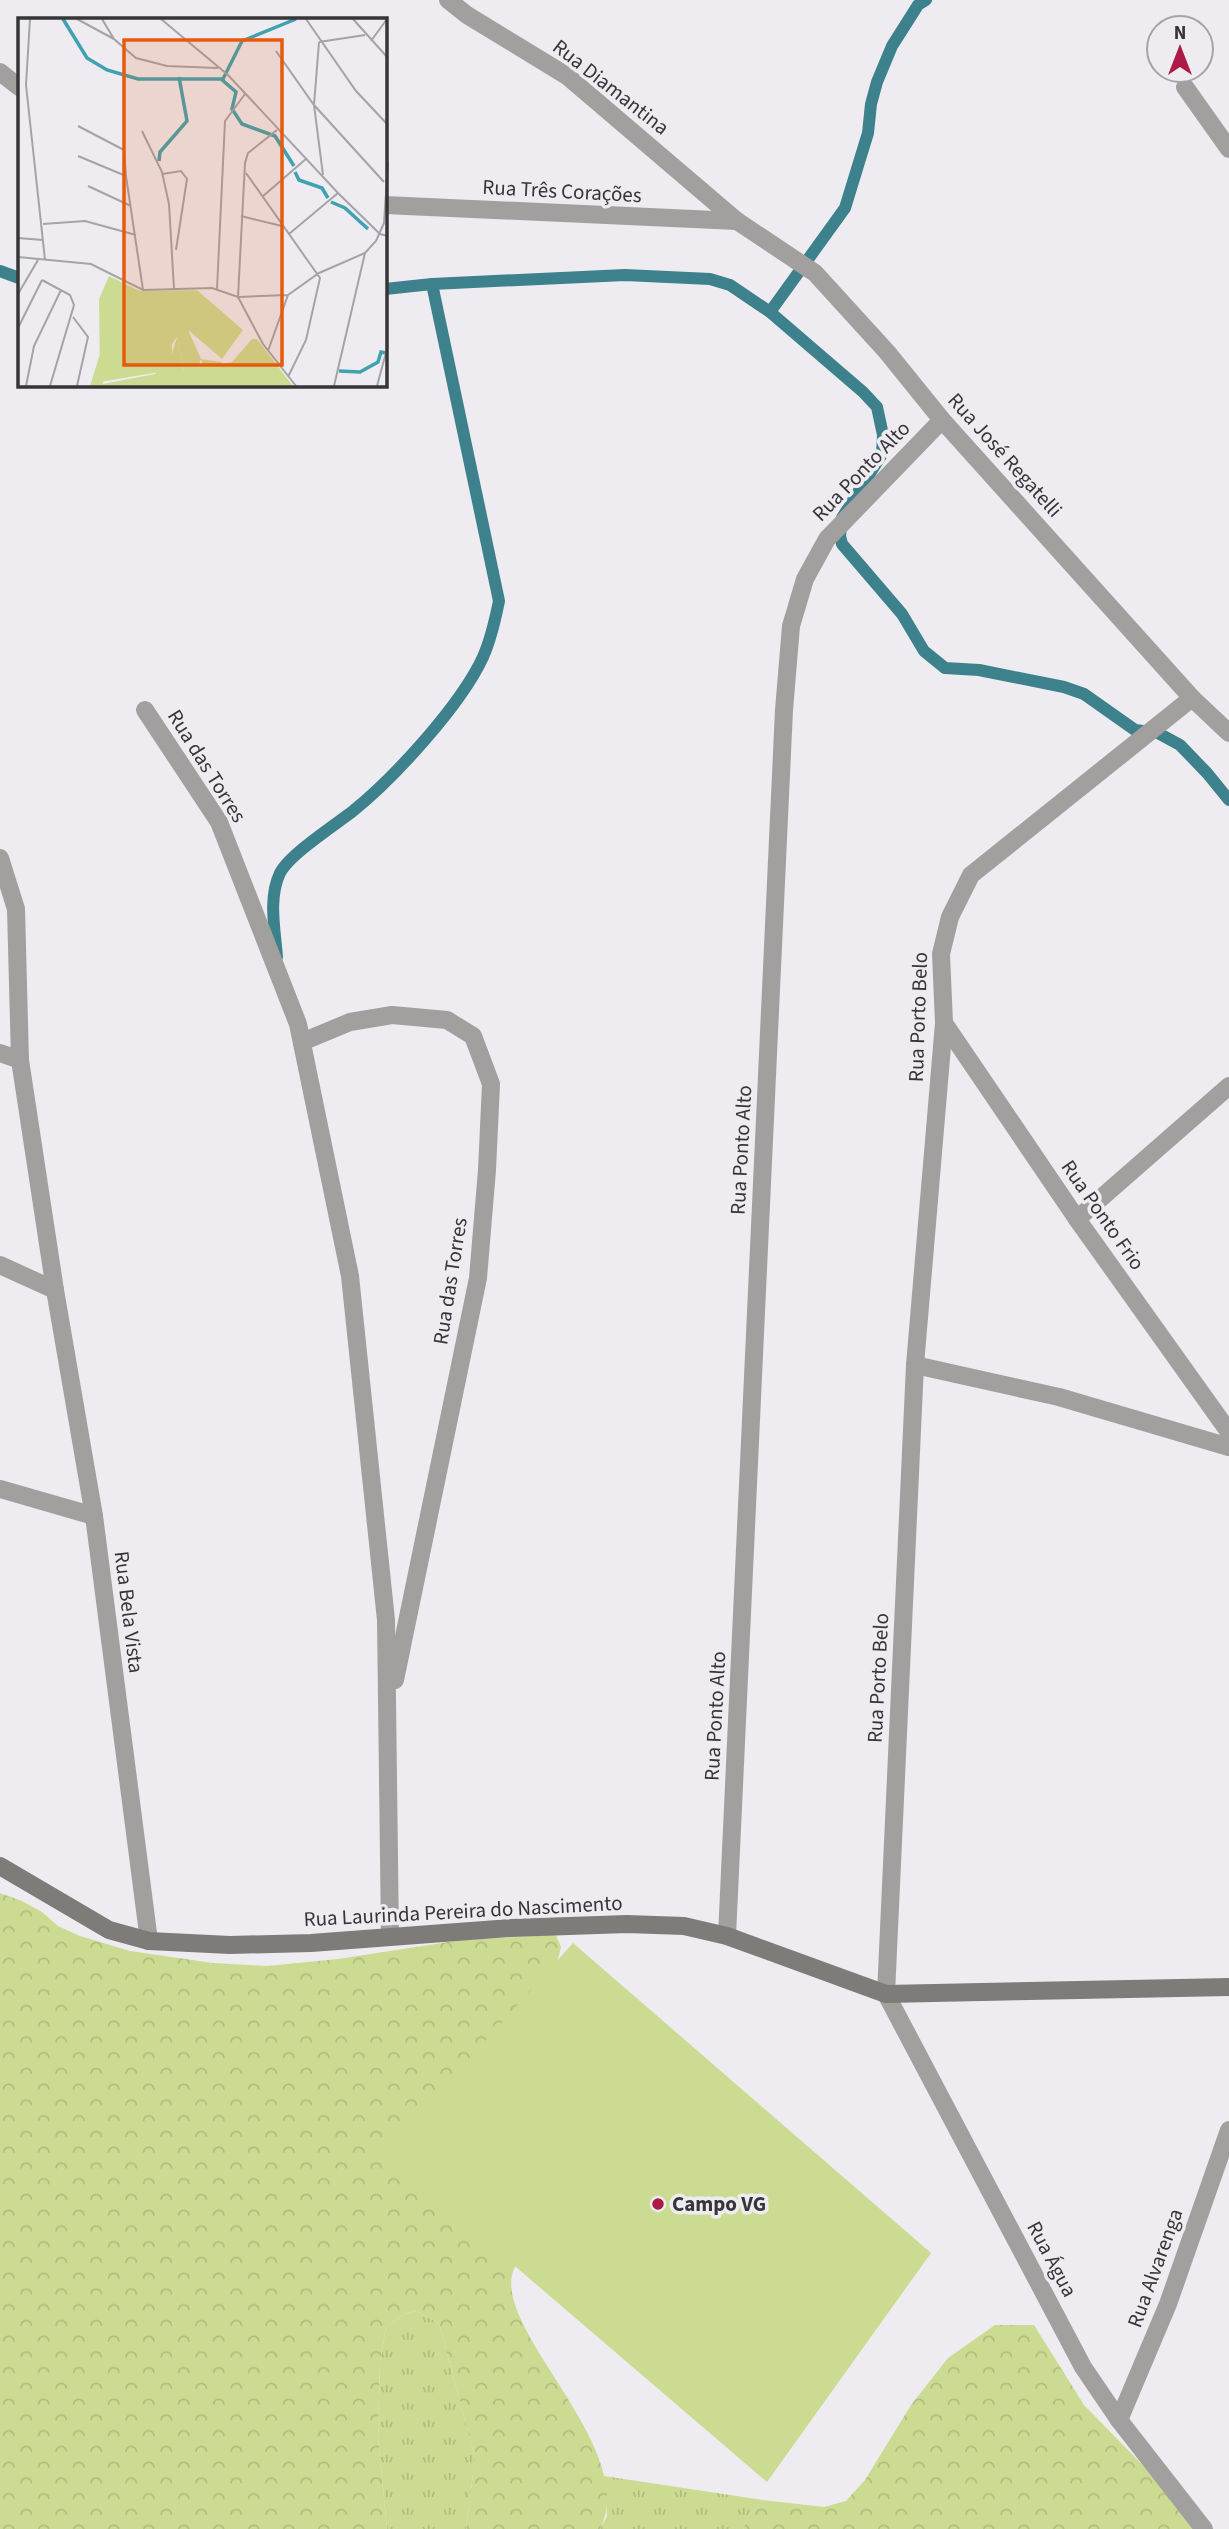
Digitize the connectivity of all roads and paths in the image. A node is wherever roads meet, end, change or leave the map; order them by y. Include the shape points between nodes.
1 (448, 0) edge
2 (0, 72) edge
3 (18, 86) edge
4 (1185, 87) dead end
5 (1229, 149) edge
6 (387, 205) edge
7 (737, 221) junction
8 (942, 420) junction
9 (1192, 698) junction
10 (145, 710) dead end
11 (1229, 733) edge
12 (0, 858) edge
13 (944, 1023) junction
14 (302, 1042) junction
15 (0, 1053) edge
16 (20, 1060) junction
17 (1229, 1086) edge
18 (1077, 1219) junction
19 (0, 1265) edge
20 (55, 1290) junction
21 (915, 1365) junction
22 (1229, 1432) edge
23 (1229, 1447) edge
24 (0, 1489) edge
25 (94, 1517) junction
26 (389, 1710) junction
27 (0, 1866) edge
28 (727, 1936) junction
29 (390, 1937) junction
30 (149, 1941) junction
31 (1229, 1987) edge
32 (886, 1994) junction
33 (1229, 2130) edge
34 (1119, 2420) junction
35 (1204, 2529) edge

1 - 7 street, Rua Diamantina via 567,76
2 - 3 street
4 - 5 street
6 - 7 street, Rua Três Corações
7 - 8 street, Rua José Regatelli via 815,273
8 - 9 street, Rua José Regatelli
8 - 28 street, Rua Ponto Alto via 827,539 805,579 791,626 782,738
9 - 11 street, Rua José Regatelli
9 - 13 street, Rua Porto Belo via 971,876 950,917 941,954
10 - 14 street, Rua das Torres via 219,822
12 - 16 street, Rua Bela Vista via 16,909
13 - 18 street, Rua Ponto Frio
13 - 21 street, Rua Porto Belo
14 - 26 street, Rua das Torres via 350,1276 386,1620
14 - 26 street, Rua das Torres via 350,1022 392,1015 447,1020 473,1036 491,1084 478,1278
15 - 16 street
16 - 20 street, Rua Bela Vista
17 - 18 street
18 - 22 street, Rua Ponto Frio
19 - 20 street
20 - 25 street, Rua Bela Vista
21 - 23 street via 1059,1397
21 - 32 street, Rua Porto Belo
24 - 25 street
25 - 30 street, Rua Bela Vista
26 - 29 street, Rua das Torres
27 - 30 street, Rua Laurinda Pereira do Nascimento via 109,1930
28 - 29 street, Rua Laurinda Pereira do Nascimento via 684,1926 626,1924
28 - 32 street, Rua Laurinda Pereira do Nascimento
29 - 30 street, Rua Laurinda Pereira do Nascimento via 230,1945
31 - 32 street, Rua Laurinda Pereira do Nascimento
32 - 34 street, Rua Água via 1083,2367
33 - 34 street, Rua Alvarenga via 1168,2304
34 - 35 street, Rua Água

